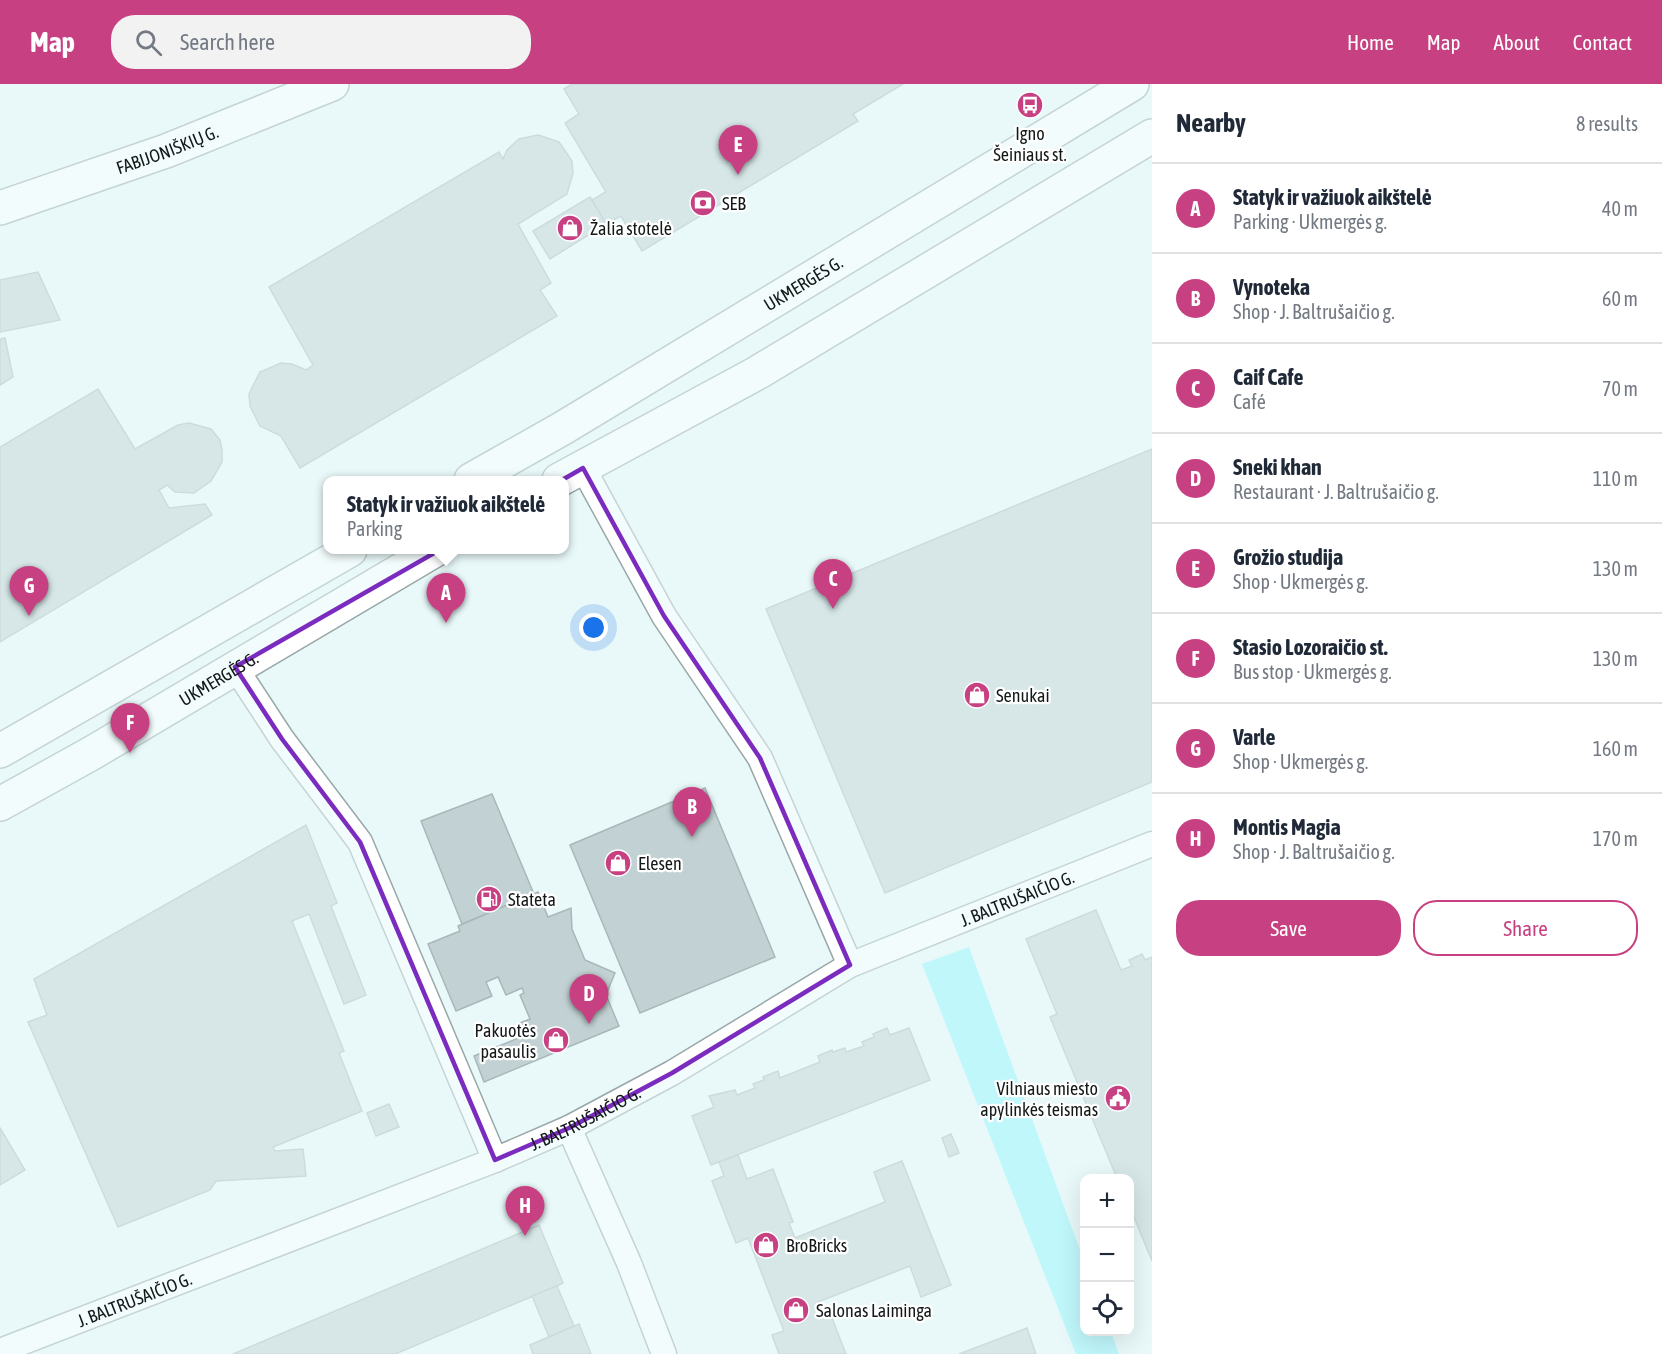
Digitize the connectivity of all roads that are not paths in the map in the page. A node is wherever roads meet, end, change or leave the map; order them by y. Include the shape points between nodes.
1 (332, 84) edge
2 (1132, 84) edge
3 (1152, 136) edge
4 (0, 208) edge
5 (563, 429) junction
6 (571, 474) edge
7 (478, 476) edge
8 (341, 554) edge
9 (427, 554) edge
10 (235, 667) junction
11 (0, 751) edge
12 (0, 804) edge
13 (1152, 844) edge
14 (850, 965) junction
15 (569, 1128) junction
16 (495, 1160) junction
17 (0, 1352) edge
18 (664, 1354) edge

1 - 4 main road, FABIJONIŠKIŲ G. via 177,147
2 - 5 main road, UKMERGĖS G.
3 - 6 main road via 757,373
5 - 6 main road
5 - 7 main road, UKMERGĖS G.
6 - 14 street via 760,758
8 - 11 main road
9 - 10 main road, UKMERGĖS G.
10 - 12 main road, UKMERGĖS G.
10 - 16 street via 282,739 360,842
13 - 14 street, J. BALTRUŠAIČIO G.
14 - 15 street, J. BALTRUŠAIČIO G. via 672,1073
15 - 16 street, J. BALTRUŠAIČIO G.
15 - 18 street
16 - 17 street, J. BALTRUŠAIČIO G.

